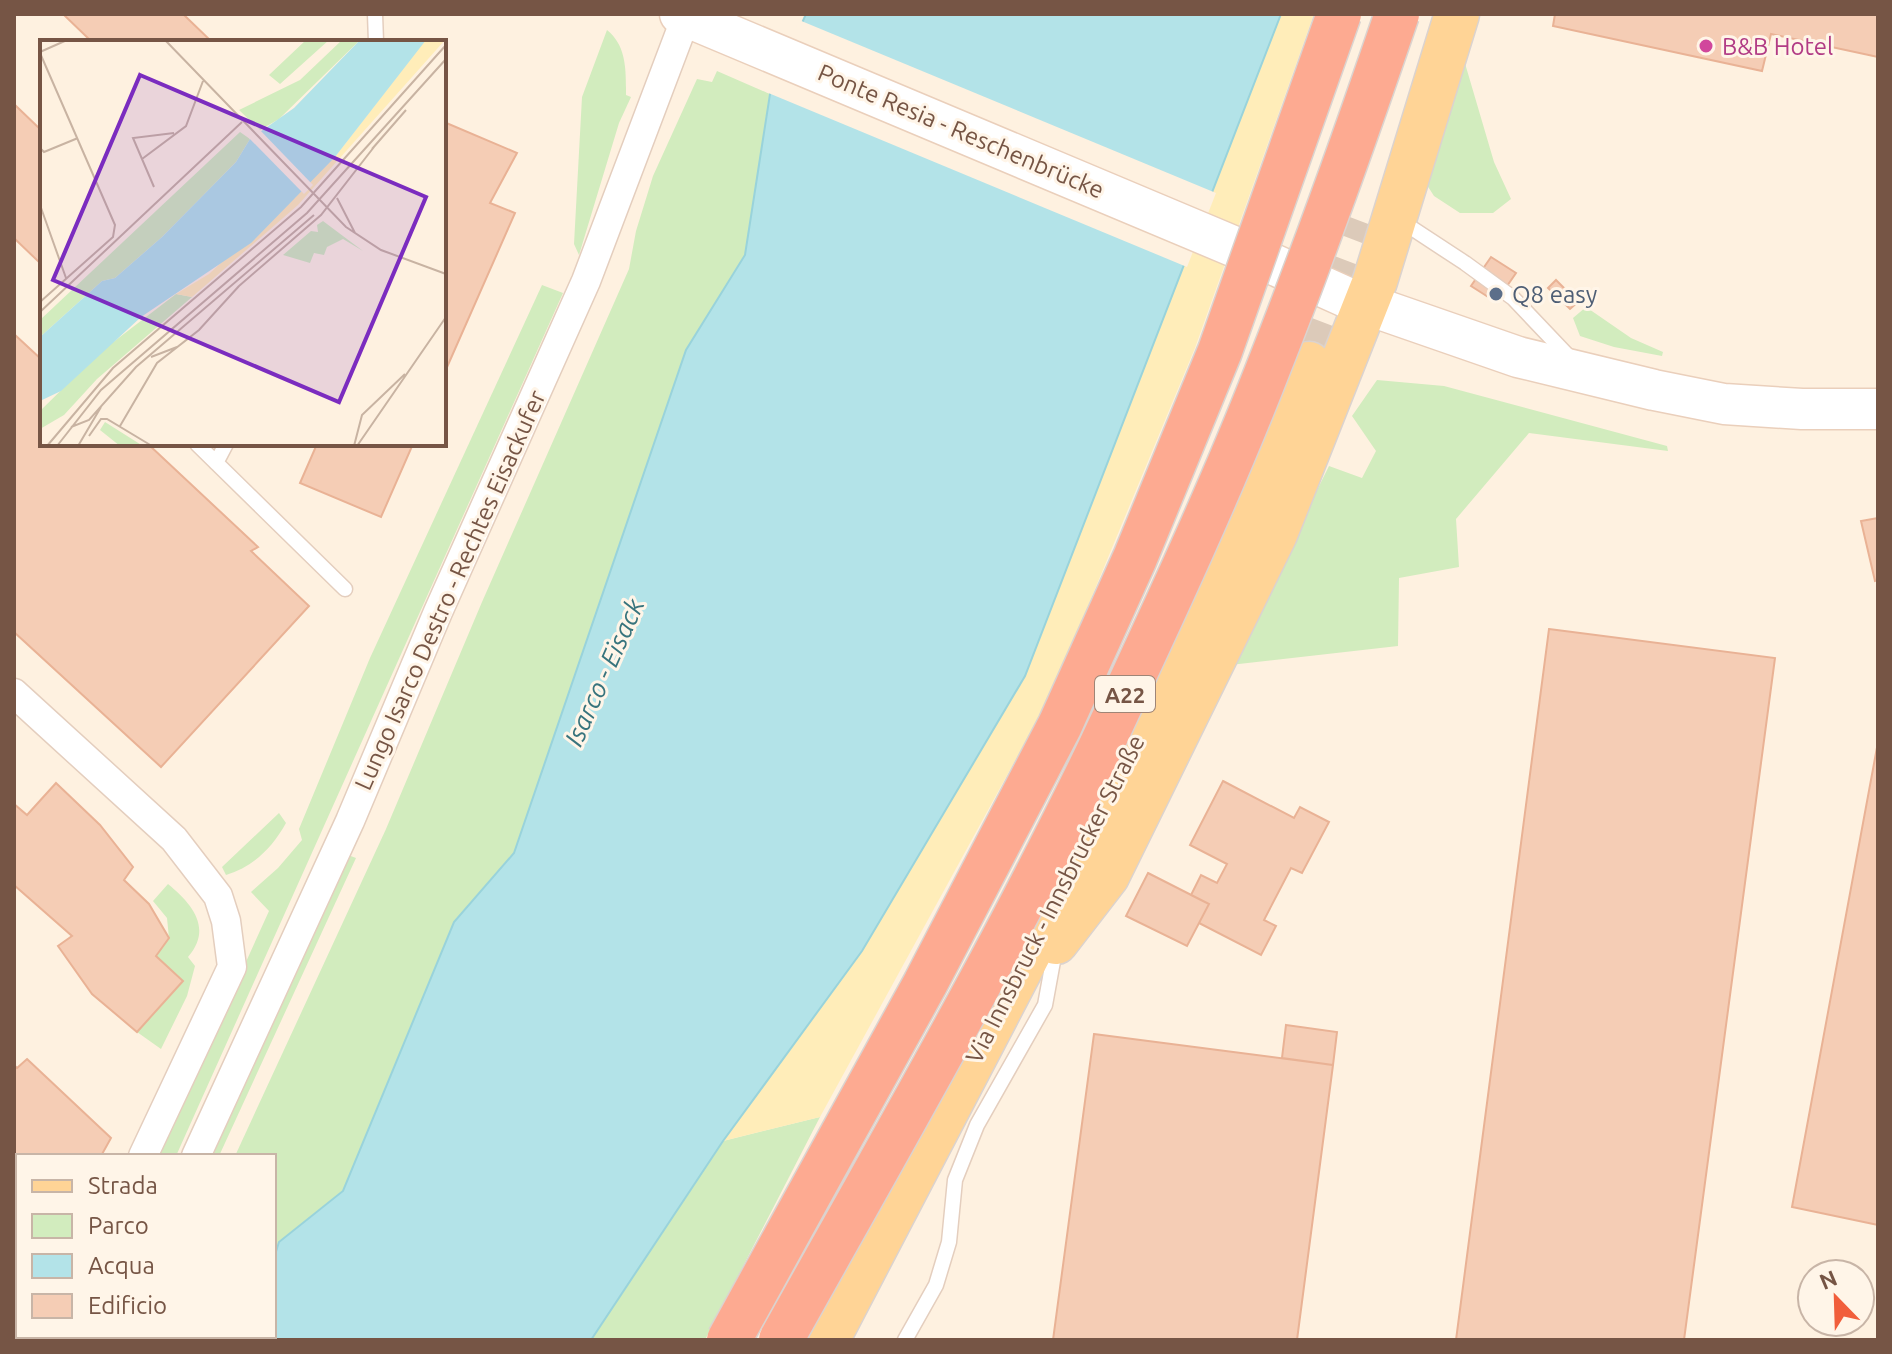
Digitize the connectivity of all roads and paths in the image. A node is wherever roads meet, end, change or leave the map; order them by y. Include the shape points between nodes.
1 (375, 14) edge
2 (1339, 14) edge
3 (1397, 14) edge
4 (1429, 14) edge
5 (1457, 14) edge
6 (683, 15) edge
7 (376, 40) edge
8 (1379, 219) junction
9 (1366, 304) junction
10 (1309, 364) tunnel mouth
11 (1587, 375) junction
12 (1878, 409) edge
13 (199, 446) edge
14 (225, 446) edge
15 (216, 463) junction
16 (345, 589) dead end
17 (14, 693) edge
18 (1057, 941) junction
19 (1010, 985) junction
20 (144, 1154) edge
21 (197, 1154) edge
22 (729, 1340) edge
23 (781, 1340) edge
24 (827, 1340) edge
25 (905, 1340) edge

1 - 7 lane
2 - 22 highway, A22, bridge via 1220,351 1060,725
3 - 23 highway, A22, bridge via 1266,375 1182,572 1100,748 973,995
4 - 8 main road
5 - 8 main road
6 - 9 main road, Ponte Resia - Reschenbrücke
6 - 21 street, Lungo Isarco Destro - Rechtes Eisackufer via 586,281 350,821
8 - 9 main road
8 - 11 lane via 1465,263 1513,298
9 - 11 main road, Ponte Resia - Reschenbrücke
9 - 18 main road via 1275,534 1107,876
10 - 19 main road, Via Innsbruck - Innsbrucker Straße via 1134,751
11 - 12 main road, Ponte Resia - Reschenbrücke via 1724,404
13 - 15 lane
14 - 15 lane
15 - 16 lane
17 - 20 street via 174,839 218,896 226,921 232,967
18 - 19 main road
18 - 25 lane via 1045,1005 977,1125 955,1180 949,1242 936,1285
19 - 24 main road, Via Innsbruck - Innsbrucker Straße

